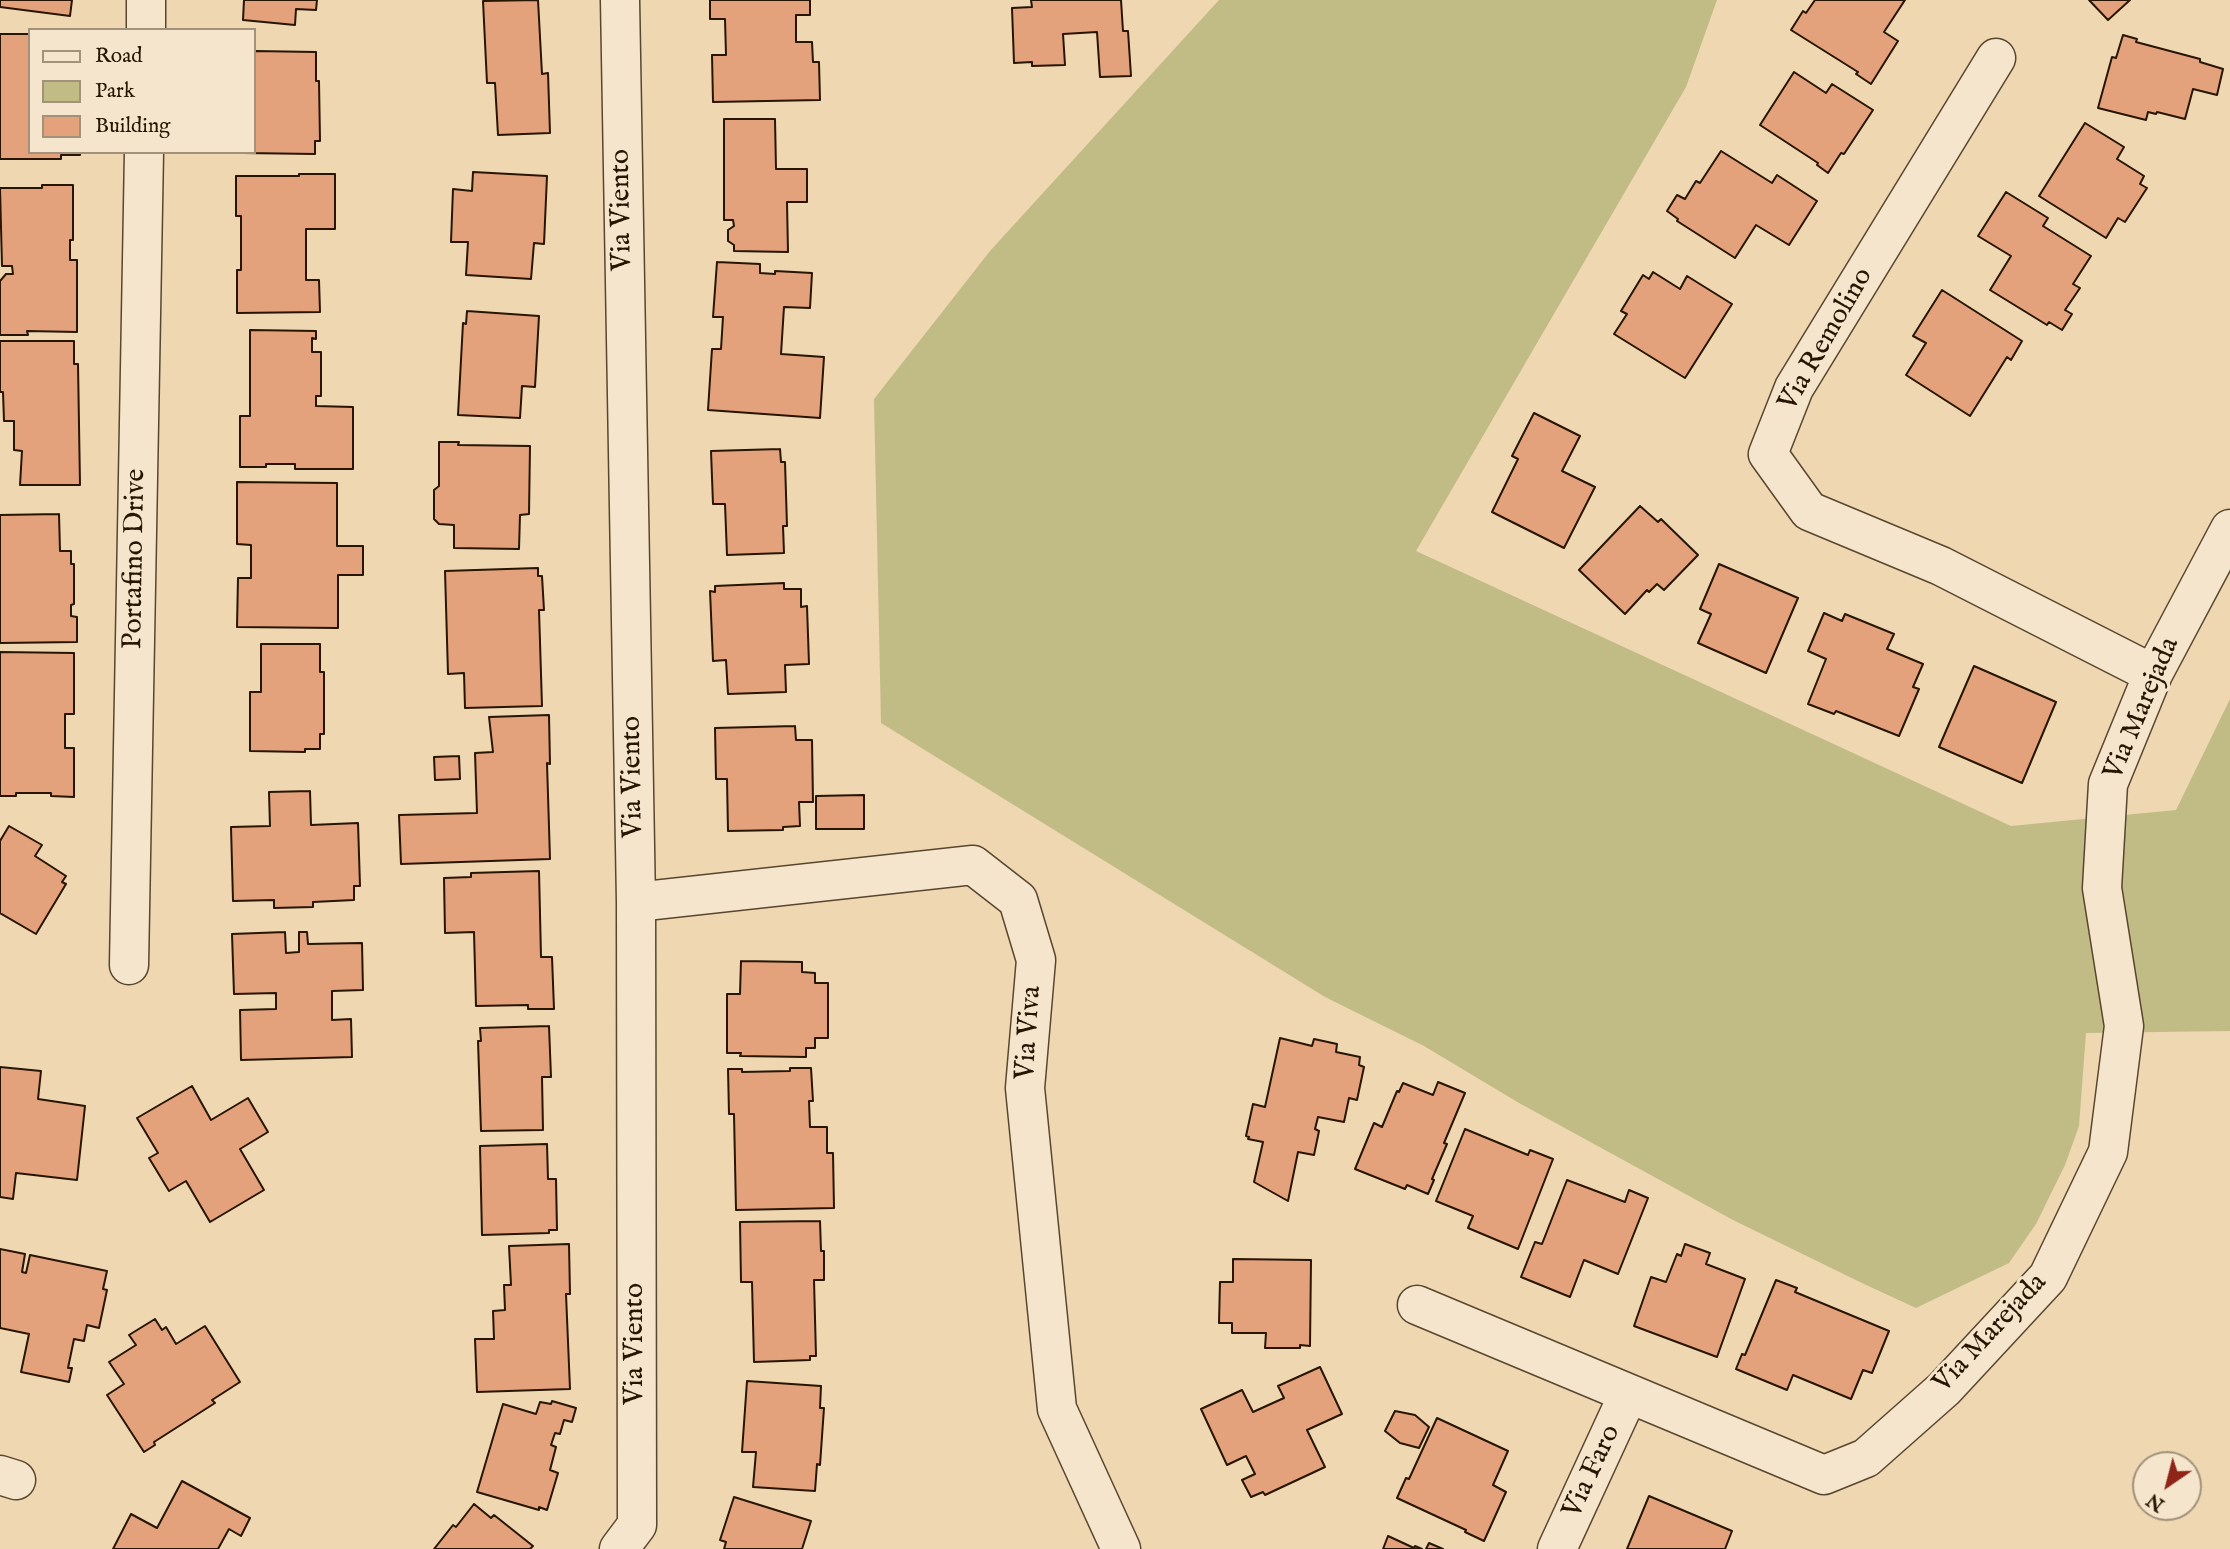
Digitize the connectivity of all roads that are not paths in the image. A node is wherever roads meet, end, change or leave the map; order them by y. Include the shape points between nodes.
1 (146, 0) edge
2 (620, 0) edge
3 (146, 28) edge
4 (1996, 58) dead end
5 (144, 154) edge
6 (2230, 529) edge
7 (2153, 674) junction
8 (636, 902) junction
9 (129, 965) dead end
10 (1417, 1305) dead end
11 (1628, 1395) junction
12 (619, 1549) edge
13 (1121, 1549) edge
14 (1558, 1549) edge

1 - 3 street
2 - 8 street, Via Viento
4 - 7 street, Via Remolino via 1794,388 1768,454 1809,511 1941,566
5 - 9 street, Portafino Drive
6 - 7 street, Via Marejada
7 - 11 street, Via Marejada via 2108,783 2102,888 2124,1026 2108,1153 2048,1276 1934,1397 1866,1458 1824,1475
8 - 12 street, Via Viento via 637,1525
8 - 13 street, Via Viva via 973,865 1018,900 1036,960 1025,1088 1057,1409
10 - 11 street, Via Marejada
11 - 14 street, Via Faro

